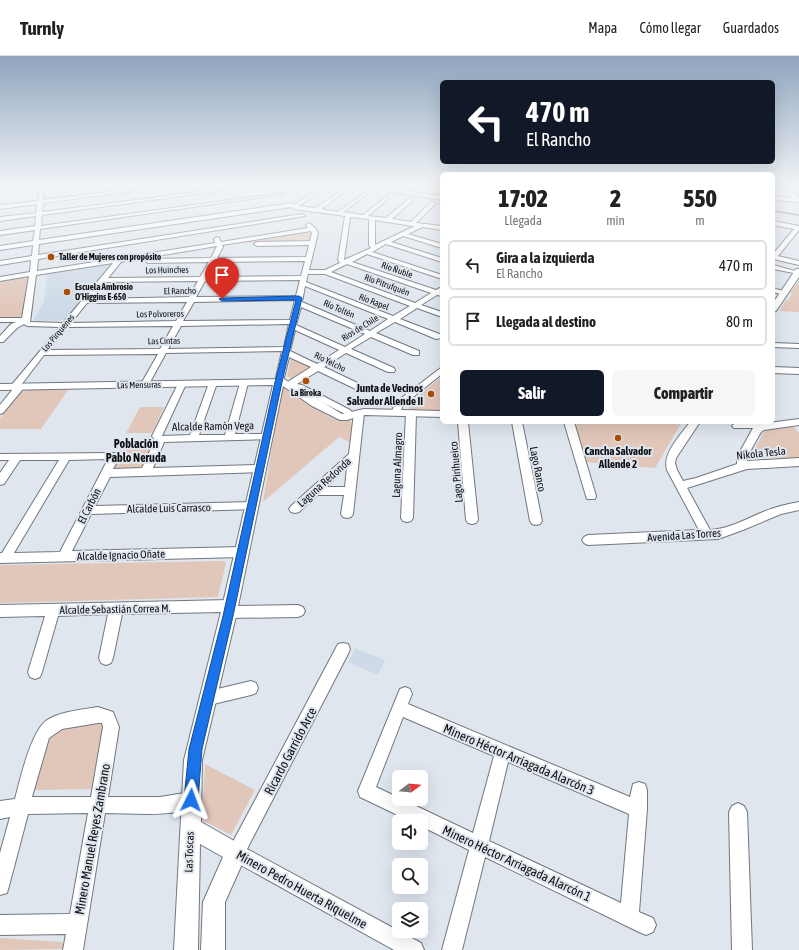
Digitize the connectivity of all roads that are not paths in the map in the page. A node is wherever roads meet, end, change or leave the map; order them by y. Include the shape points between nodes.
1 (54, 226) edge
2 (151, 226) edge
3 (211, 226) edge
4 (240, 226) edge
5 (310, 226) edge
6 (346, 226) edge
7 (372, 226) edge
8 (420, 226) edge
9 (787, 226) edge
10 (37, 228) junction
11 (135, 228) junction
12 (798, 228) edge
13 (313, 229) junction
14 (213, 230) junction
15 (0, 233) edge
16 (403, 234) junction
17 (138, 242) junction
18 (385, 242) junction
19 (36, 243) junction
20 (313, 243) junction
21 (220, 244) junction
22 (440, 245) edge
23 (0, 248) edge
24 (374, 248) junction
25 (366, 252) junction
26 (775, 255) edge
27 (34, 257) junction
28 (142, 257) junction
29 (775, 257) edge
30 (309, 259) junction
31 (440, 259) edge
32 (212, 260) junction
33 (118, 261) junction
34 (345, 262) junction
35 (0, 263) edge
36 (799, 263) edge
37 (775, 268) edge
38 (326, 272) junction
39 (33, 274) junction
40 (798, 275) edge
41 (440, 277) edge
42 (304, 278) junction
43 (0, 279) edge
44 (202, 279) junction
45 (102, 280) junction
46 (775, 290) edge
47 (440, 292) edge
48 (784, 292) junction
49 (191, 300) junction
50 (84, 301) junction
51 (299, 301) junction
52 (415, 305) junction
53 (775, 306) edge
54 (440, 314) edge
55 (394, 319) junction
56 (0, 320) edge
57 (26, 322) junction
58 (178, 323) junction
59 (293, 324) junction
60 (65, 325) junction
61 (370, 334) junction
62 (439, 337) dead end
63 (0, 340) edge
64 (775, 345) edge
65 (799, 346) edge
66 (287, 350) junction
67 (344, 350) junction
68 (163, 351) junction
69 (41, 353) junction
70 (416, 353) dead end
71 (317, 367) junction
72 (391, 370) dead end
73 (775, 370) edge
74 (799, 371) edge
75 (440, 373) edge
76 (213, 383) junction
77 (244, 383) junction
78 (284, 383) junction
79 (145, 384) junction
80 (182, 384) junction
81 (0, 387) edge
82 (17, 387) junction
83 (365, 390) dead end
84 (0, 412) edge
85 (347, 412) dead end
86 (359, 413) junction
87 (396, 413) junction
88 (411, 413) junction
89 (440, 414) edge
90 (799, 422) edge
91 (463, 424) edge
92 (517, 424) edge
93 (570, 424) edge
94 (694, 424) edge
95 (737, 426) dead end
96 (761, 427) junction
97 (267, 437) junction
98 (229, 438) junction
99 (160, 439) junction
100 (193, 439) junction
101 (354, 455) junction
102 (66, 456) junction
103 (0, 457) edge
104 (17, 457) junction
105 (799, 462) edge
106 (742, 466) junction
107 (260, 469) junction
108 (146, 472) junction
109 (106, 473) junction
110 (0, 481) edge
111 (680, 485) junction
112 (315, 491) junction
113 (350, 491) junction
114 (592, 496) dead end
115 (252, 506) junction
116 (799, 506) edge
117 (294, 509) dead end
118 (87, 510) junction
119 (347, 514) dead end
120 (407, 518) dead end
121 (472, 520) dead end
122 (536, 521) dead end
123 (707, 535) junction
124 (588, 540) dead end
125 (242, 552) junction
126 (63, 556) junction
127 (2, 558) edge
128 (116, 609) junction
129 (230, 609) junction
130 (53, 610) junction
131 (0, 611) edge
132 (298, 611) dead end
133 (343, 649) dead end
134 (106, 658) dead end
135 (35, 672) dead end
136 (251, 688) dead end
137 (209, 698) junction
138 (503, 752) junction
139 (639, 790) dead end
140 (366, 791) joint
141 (191, 800) junction
142 (98, 805) junction
143 (21, 806) junction
144 (638, 809) junction
145 (0, 810) edge
146 (738, 812) dead end
147 (190, 827) junction
148 (479, 845) junction
149 (236, 853) junction
150 (0, 886) edge
151 (629, 916) junction
152 (0, 924) edge
153 (77, 924) junction
154 (646, 925) dead end
155 (72, 950) edge
156 (186, 950) edge
157 (213, 950) edge
158 (414, 950) edge
159 (452, 950) edge
160 (742, 950) edge

1 - 10 street
2 - 11 street
3 - 14 street
4 - 14 street
5 - 13 street
6 - 34 street via 341,260
7 - 24 street
8 - 16 street
9 - 12 street
10 - 15 street
10 - 19 street
11 - 17 street
11 - 19 street
12 - 26 street
13 - 20 street, Las Toscas
13 - 21 street
14 - 17 street
14 - 21 street
16 - 18 street
16 - 22 street
17 - 27 street
17 - 28 street
18 - 24 street
18 - 31 street
19 - 23 street
19 - 27 street
20 - 21 street
20 - 30 street, Las Toscas
21 - 28 street
21 - 32 street
24 - 25 street
25 - 34 street
25 - 41 street
27 - 35 street
27 - 39 street
28 - 33 street
29 - 36 street
30 - 32 street
30 - 42 street, Las Toscas
32 - 33 street
32 - 44 street
33 - 39 street
33 - 45 street, Los Pirquenes
34 - 38 street
34 - 47 street, Río Ñuble
37 - 40 street
38 - 42 street, Los Huinches
38 - 52 street, Río Pitrufquén
39 - 43 street
39 - 57 street
40 - 48 street
42 - 44 street, Los Huinches
42 - 51 street, Las Toscas
42 - 55 street, Río Rapel
44 - 45 street, Los Huinches
44 - 49 street
45 - 50 street, Los Pirquenes
46 - 48 street
47 - 52 street, Ríos de Chile
48 - 53 street
49 - 50 street, El Rancho
49 - 51 street, El Rancho
49 - 58 street
50 - 60 street, Los Pirquenes
51 - 59 street, Las Toscas
51 - 61 street, Río Toltén
52 - 54 street, Río Pitrufquén
52 - 55 street, Ríos de Chile
55 - 61 street, Ríos de Chile
55 - 62 street, Río Rapel
56 - 57 street, Los Polvoreros
57 - 60 street, Los Polvoreros
57 - 63 street via 14,326
58 - 59 street, Los Polvoreros
58 - 60 street, Los Polvoreros
58 - 68 street
59 - 66 street, Las Toscas
59 - 67 street
60 - 69 street, Los Pirquenes
61 - 67 street, Ríos de Chile
61 - 70 street, Río Toltén
64 - 65 street
66 - 68 street, Las Cintas
66 - 71 street, Río Yelcho
66 - 78 street, Las Toscas
67 - 71 street, Ríos de Chile
67 - 72 street
68 - 69 street, Las Cintas
68 - 79 street
69 - 82 street, Los Pirquenes
71 - 78 street, Ríos de Chile
71 - 83 street, Río Yelcho
73 - 74 street
75 - 87 street via 399,404
76 - 77 street, Las Mensuras
76 - 80 street, Las Mensuras
76 - 100 street
77 - 78 street, Las Mensuras
77 - 98 street
78 - 85 street via 299,387
78 - 86 street via 338,416
78 - 97 street, Las Toscas
79 - 80 street, Las Mensuras
79 - 82 street, Las Mensuras
80 - 99 street via 157,437
81 - 82 street, Las Mensuras
82 - 84 street, Los Pirquenes
86 - 87 street
86 - 101 street
87 - 88 street
88 - 89 street
88 - 120 street, Laguna Almagro
90 - 96 street
91 - 121 street, Lago Pirihueico
92 - 122 street, Lago Ranco
93 - 114 street
94 - 111 street via 670,460 670,466
95 - 96 street
96 - 106 street via 742,457
97 - 98 street, Alcalde Ramòn Vega
97 - 107 street, Las Toscas
98 - 100 street, Alcalde Ramòn Vega
99 - 100 street, Alcalde Ramòn Vega
99 - 108 street
101 - 112 street, Laguna Redonda
101 - 113 street
102 - 104 street
102 - 109 street, El Carbón via 115,456
102 - 127 street
103 - 104 street
104 - 110 street
105 - 106 street, Nikola Tesla
106 - 111 street, Nikola Tesla via 696,483
107 - 108 street
107 - 115 street, Las Toscas
108 - 109 street
109 - 118 street, El Carbón
111 - 123 street
112 - 113 street
112 - 117 street, Laguna Redonda
113 - 119 street
115 - 118 street, Alcalde Luis Carrasco
115 - 125 street, Las Toscas
116 - 123 street, Avenida Las Torres via 774,512 729,531
118 - 126 street, El Carbón
123 - 124 street, Avenida Las Torres
125 - 126 street, Alcalde Ignacio Oñate
125 - 129 street, Las Toscas
126 - 127 street, Alcalde Ignacio Oñate
128 - 129 street, Alcalde Sebastián Correa M.
128 - 130 street, Alcalde Sebastián Correa M.
128 - 134 street
129 - 132 street, Alcalde Sebastián Correa M.
129 - 137 street, Las Toscas
130 - 131 street, Alcalde Sebastián Correa M.
130 - 135 street
133 - 149 street, Ricardo Garrido Arce
136 - 137 street
137 - 141 street, Las Toscas via 193,760
138 - 140 street, Minero Héctor Arriagada Alarcón 3 via 402,701
138 - 144 street, Minero Héctor Arriagada Alarcón 3
138 - 148 street
139 - 144 street
140 - 148 street, Minero Héctor Arriagada Alarcón 1
141 - 142 street via 160,805
141 - 147 street, Las Toscas
142 - 143 street
142 - 143 street, Minero Manuel Reyes Zambrano via 111,727 108,717 102,715 60,722 48,729 40,742
142 - 153 street, Minero Manuel Reyes Zambrano
143 - 145 street
143 - 150 street
144 - 151 street
146 - 160 street
147 - 149 street, Minero Pedro Huerta Riquelme
147 - 156 street, Las Toscas
148 - 151 street, Minero Héctor Arriagada Alarcón 1
148 - 159 street
149 - 157 street via 214,902
149 - 158 street, Minero Pedro Huerta Riquelme
151 - 154 street, Minero Héctor Arriagada Alarcón 1
152 - 153 street
153 - 155 street, Minero Manuel Reyes Zambrano

